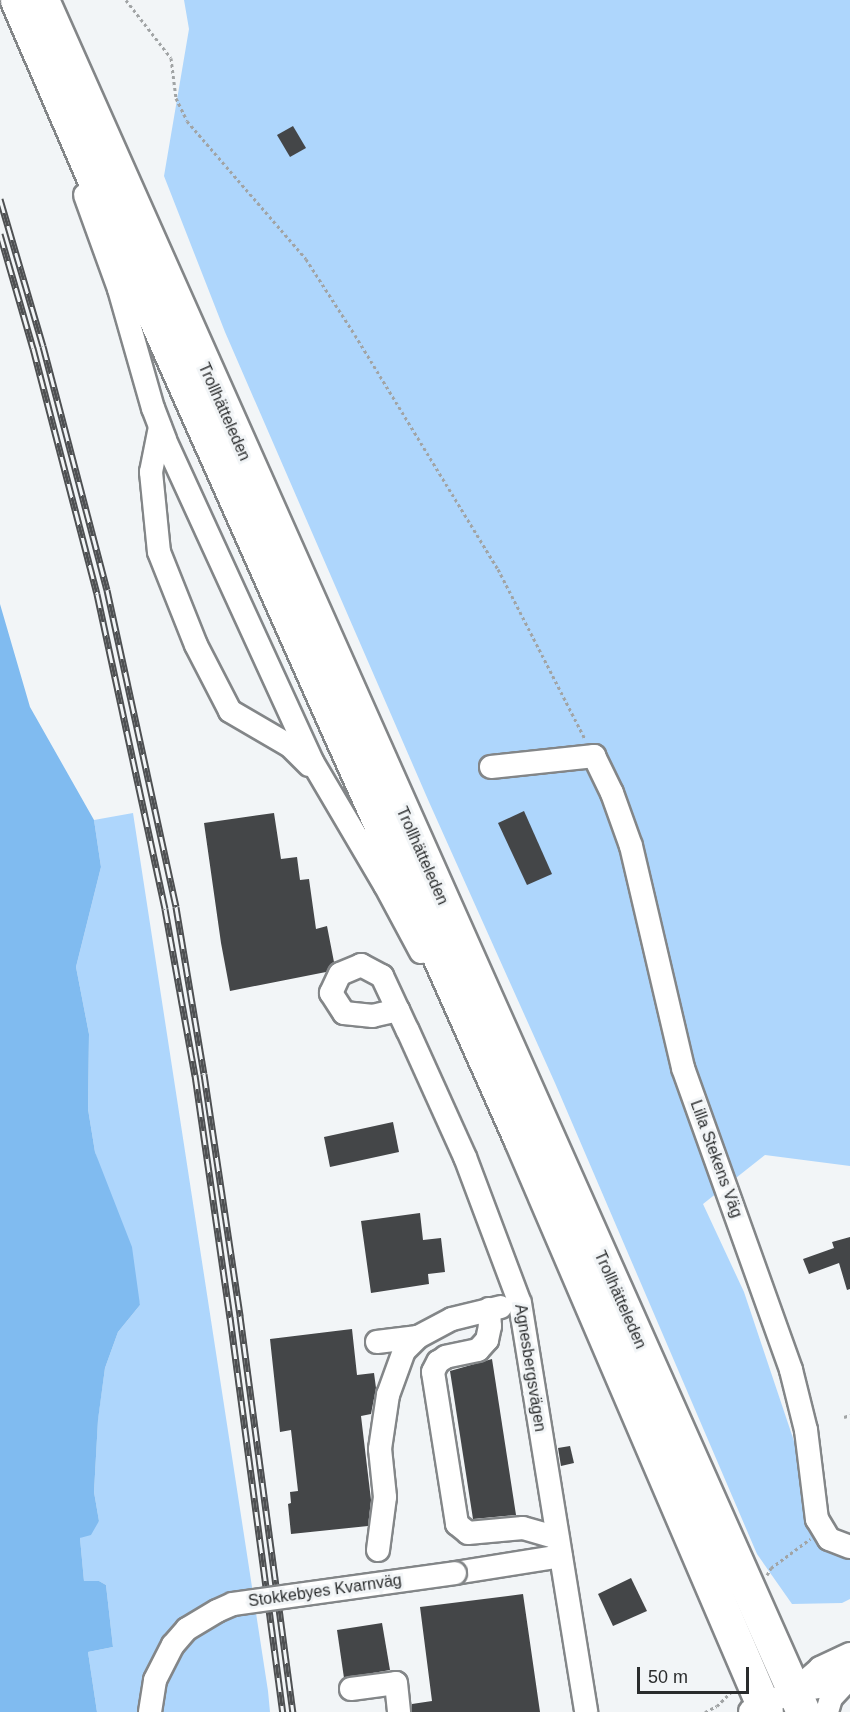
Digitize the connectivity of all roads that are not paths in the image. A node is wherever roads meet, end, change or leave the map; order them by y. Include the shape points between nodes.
1 (16, 0) edge
2 (42, 0) edge
3 (52, 82) junction
4 (160, 427) junction
5 (491, 767) dead end
6 (322, 782) junction
7 (398, 1010) dead end
8 (561, 1233) junction
9 (520, 1303) junction
10 (489, 1309) junction
11 (418, 1336) junction
12 (377, 1342) dead end
13 (559, 1547) junction
14 (850, 1547) edge
15 (378, 1550) dead end
16 (850, 1654) edge
17 (850, 1676) edge
18 (351, 1689) dead end
19 (798, 1701) edge
20 (759, 1710) edge
21 (150, 1712) edge
22 (399, 1712) edge
23 (586, 1712) edge
24 (827, 1712) edge

1 - 3 highway, Trollhätteleden
2 - 19 highway, Trollhätteleden
3 - 4 street via 57,126 113,272
3 - 8 highway, Trollhätteleden
4 - 6 street
4 - 6 street via 151,472 159,552 214,683 230,711 297,752
5 - 14 street, Lilla Stekens Väg via 594,756 612,794 631,846 683,1068 791,1370 807,1430 813,1507 828,1539
6 - 8 street via 424,957 538,1212
7 - 9 street, Agnesbergsvägen via 465,1157
8 - 20 highway, Trollhätteleden
9 - 10 street
9 - 13 street, Agnesbergsvägen
10 - 11 street via 452,1319
10 - 13 street via 487,1340 478,1350 446,1356 433,1372 457,1524 468,1533 524,1528
11 - 12 street
11 - 15 street via 394,1371 388,1395 380,1449 385,1497
13 - 21 street, Stokkebyes Kvarnväg, bridge via 455,1573 233,1604 187,1629 173,1645 155,1680
13 - 23 street, Agnesbergsvägen via 589,1680
16 - 19 street via 820,1668
17 - 19 street
17 - 24 street via 831,1698
18 - 22 street via 396,1683
19 - 20 street

